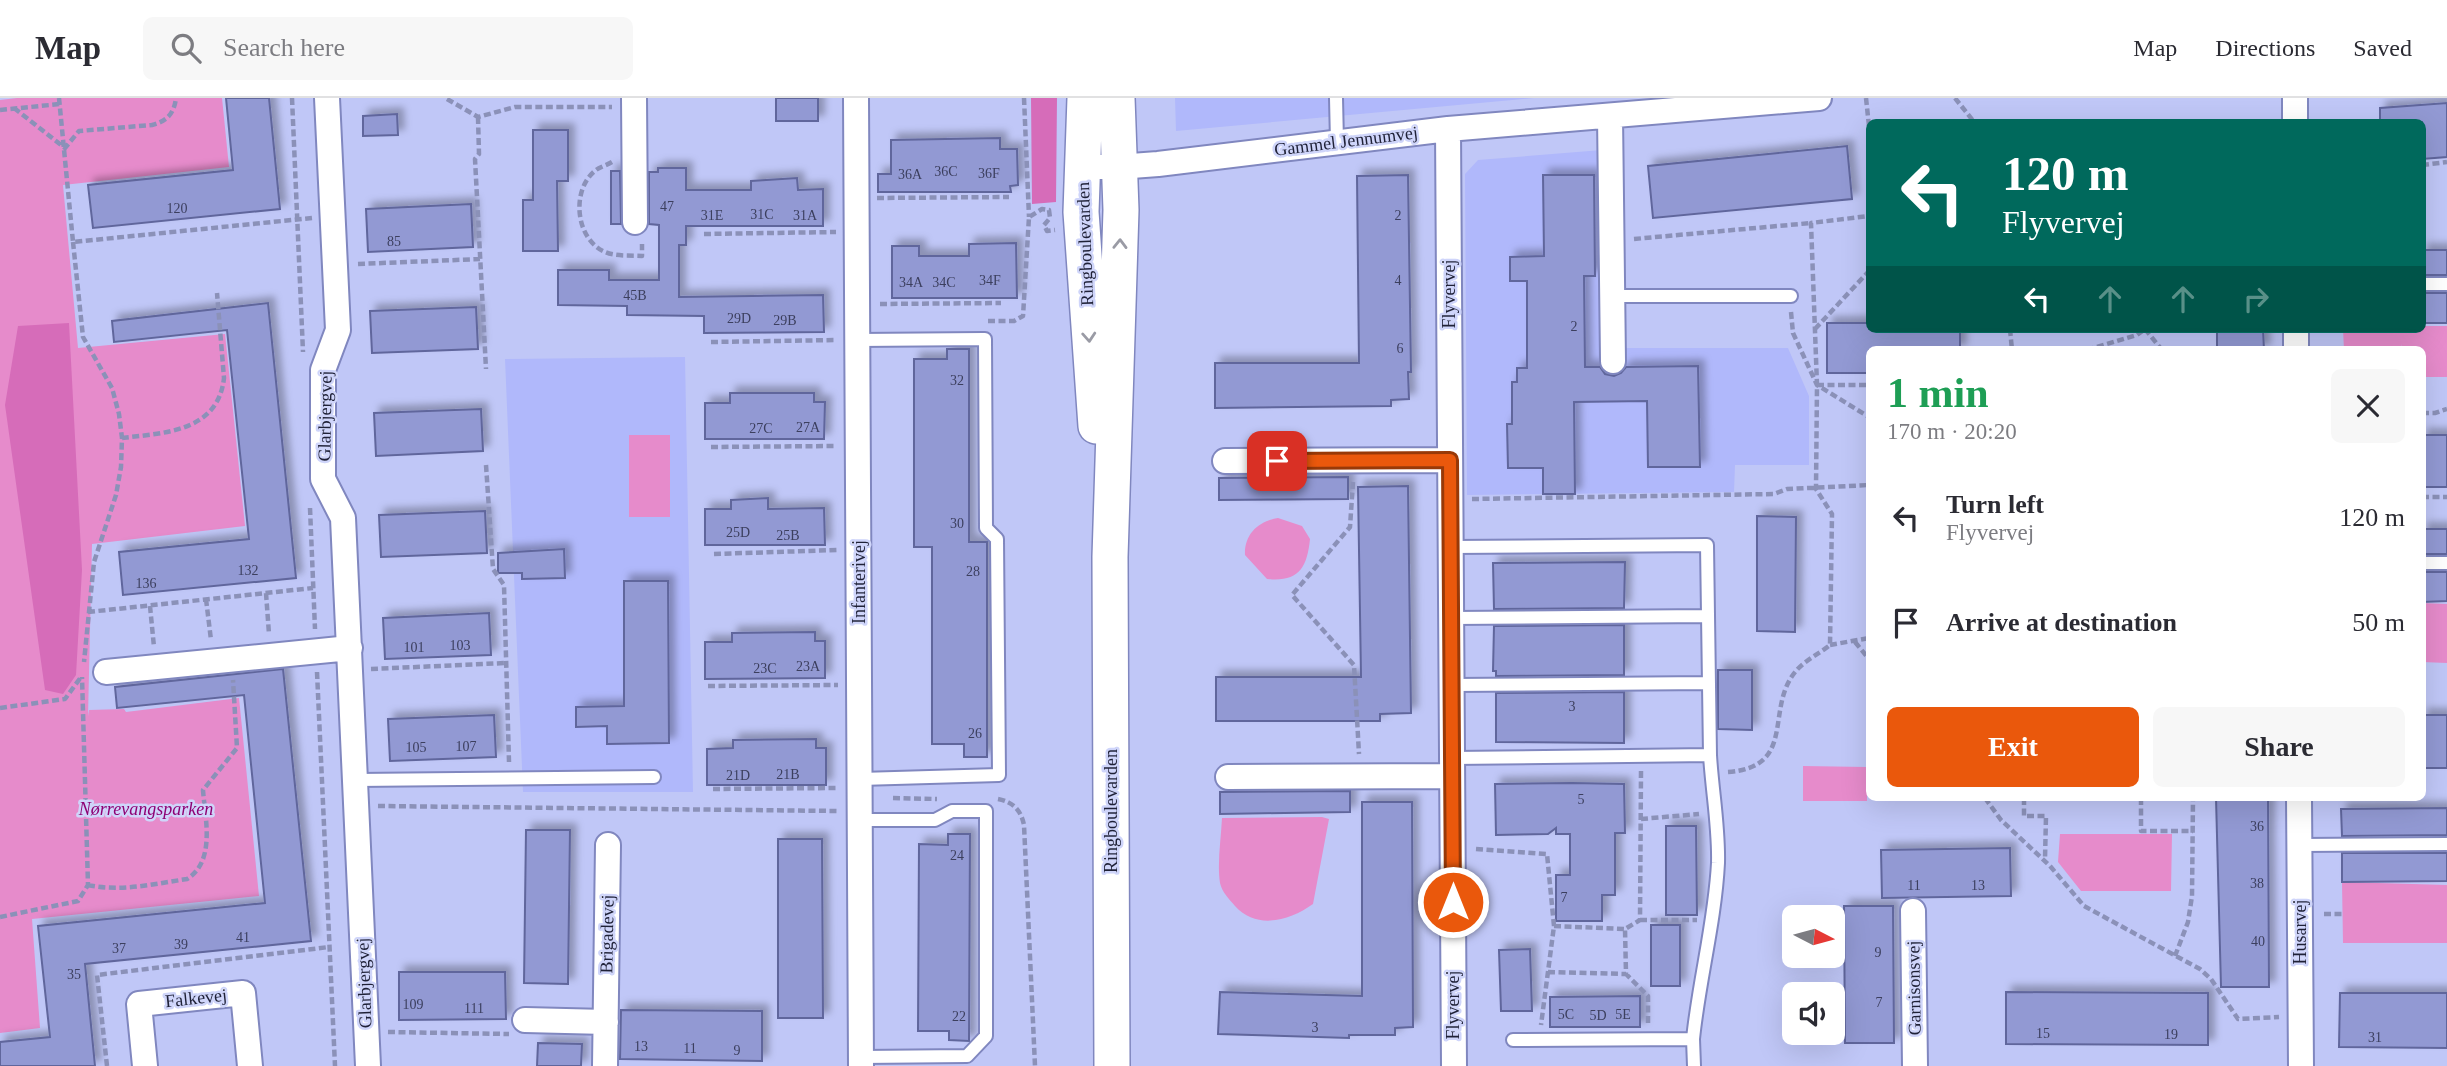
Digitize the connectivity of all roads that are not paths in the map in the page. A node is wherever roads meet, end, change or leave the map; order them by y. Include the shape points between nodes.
1 (327, 98) edge
2 (856, 98) edge
3 (1085, 98) edge
4 (1117, 98) edge
5 (1336, 98) edge
6 (1819, 98) edge
7 (2295, 98) edge
8 (634, 102) edge
9 (1687, 104) edge
10 (1610, 116) junction
11 (2295, 119) edge
12 (1448, 129) junction
13 (1337, 142) junction
14 (1083, 167) junction
15 (1118, 167) junction
16 (635, 222) road end
17 (2426, 284) edge
18 (2447, 284) edge
19 (1612, 296) junction
20 (1791, 296) road end
21 (857, 340) junction
22 (1613, 361) dead end
23 (1450, 460) junction
24 (1224, 461) dead end
25 (1451, 547) junction
26 (1110, 557) junction
27 (2426, 563) edge
28 (2447, 563) edge
29 (1708, 616) junction
30 (1451, 618) junction
31 (351, 659) junction
32 (90, 671) road end
33 (1709, 683) junction
34 (1451, 685) junction
35 (1710, 755) junction
36 (1452, 767) junction
37 (654, 777) dead end
38 (1228, 777) dead end
39 (356, 780) junction
40 (861, 800) junction
41 (2300, 801) edge
42 (2447, 844) edge
43 (608, 845) dead end
44 (2300, 845) junction
45 (1913, 911) dead end
46 (524, 1020) road end
47 (606, 1022) junction
48 (1693, 1039) junction
49 (1513, 1040) dead end
50 (860, 1061) edge
51 (145, 1066) edge
52 (250, 1066) edge
53 (368, 1066) edge
54 (605, 1066) edge
55 (1112, 1066) edge
56 (1454, 1066) edge
57 (1694, 1066) edge
58 (1915, 1066) edge
59 (2301, 1066) edge

1 - 31 street, Glarbjergvej via 338,330 323,370 323,479 343,518
2 - 21 street, Infanterivej
3 - 14 main road, Ringboulevarden
4 - 15 main road, Ringboulevarden
5 - 13 lane
6 - 9 street, Gammel Jennumvej
7 - 11 street
8 - 16 street
9 - 10 street, Gammel Jennumvej
10 - 12 street, Gammel Jennumvej
10 - 19 street
12 - 13 street, Gammel Jennumvej
12 - 23 street, Flyvervej
13 - 15 street, Gammel Jennumvej
14 - 15 street, Gammel Jennumvej
14 -> 26 main road, Ringboulevarden via 1081,212 1100,483
26 -> 15 main road, Ringboulevarden via 1121,222
17 - 18 lane
19 - 20 lane
19 - 22 street
21 - 40 street, Infanterivej
21 - 40 lane via 985,339 986,528 997,539 999,720 999,775
23 - 24 street
23 - 25 street, Flyvervej
25 - 29 lane via 1707,545
25 - 30 street, Flyvervej
26 - 55 main road, Ringboulevarden
27 - 28 lane
29 - 30 lane
29 - 33 lane
30 - 34 street, Flyvervej
31 - 32 street via 316,652
31 - 39 street, Glarbjergvej
33 - 34 lane
33 - 35 lane
34 - 36 street, Flyvervej
35 - 36 lane
35 - 48 lane via 1718,861
36 - 38 street via 1361,776
36 - 56 street, Flyvervej
37 - 39 lane
39 - 53 street, Glarbjergvej
40 - 50 street, Infanterivej
40 - 50 lane via 935,820 951,811 986,811 986,1036 967,1056
41 - 44 street, Husarvej
42 - 44 lane
43 - 47 street, Brigadevej
44 - 59 street, Husarvej
45 - 58 street, Garnisonsvej
46 - 47 street
47 - 54 street, Brigadevej
48 - 49 lane
48 - 57 lane
51 - 52 street, Falkevej via 139,1004 243,993

